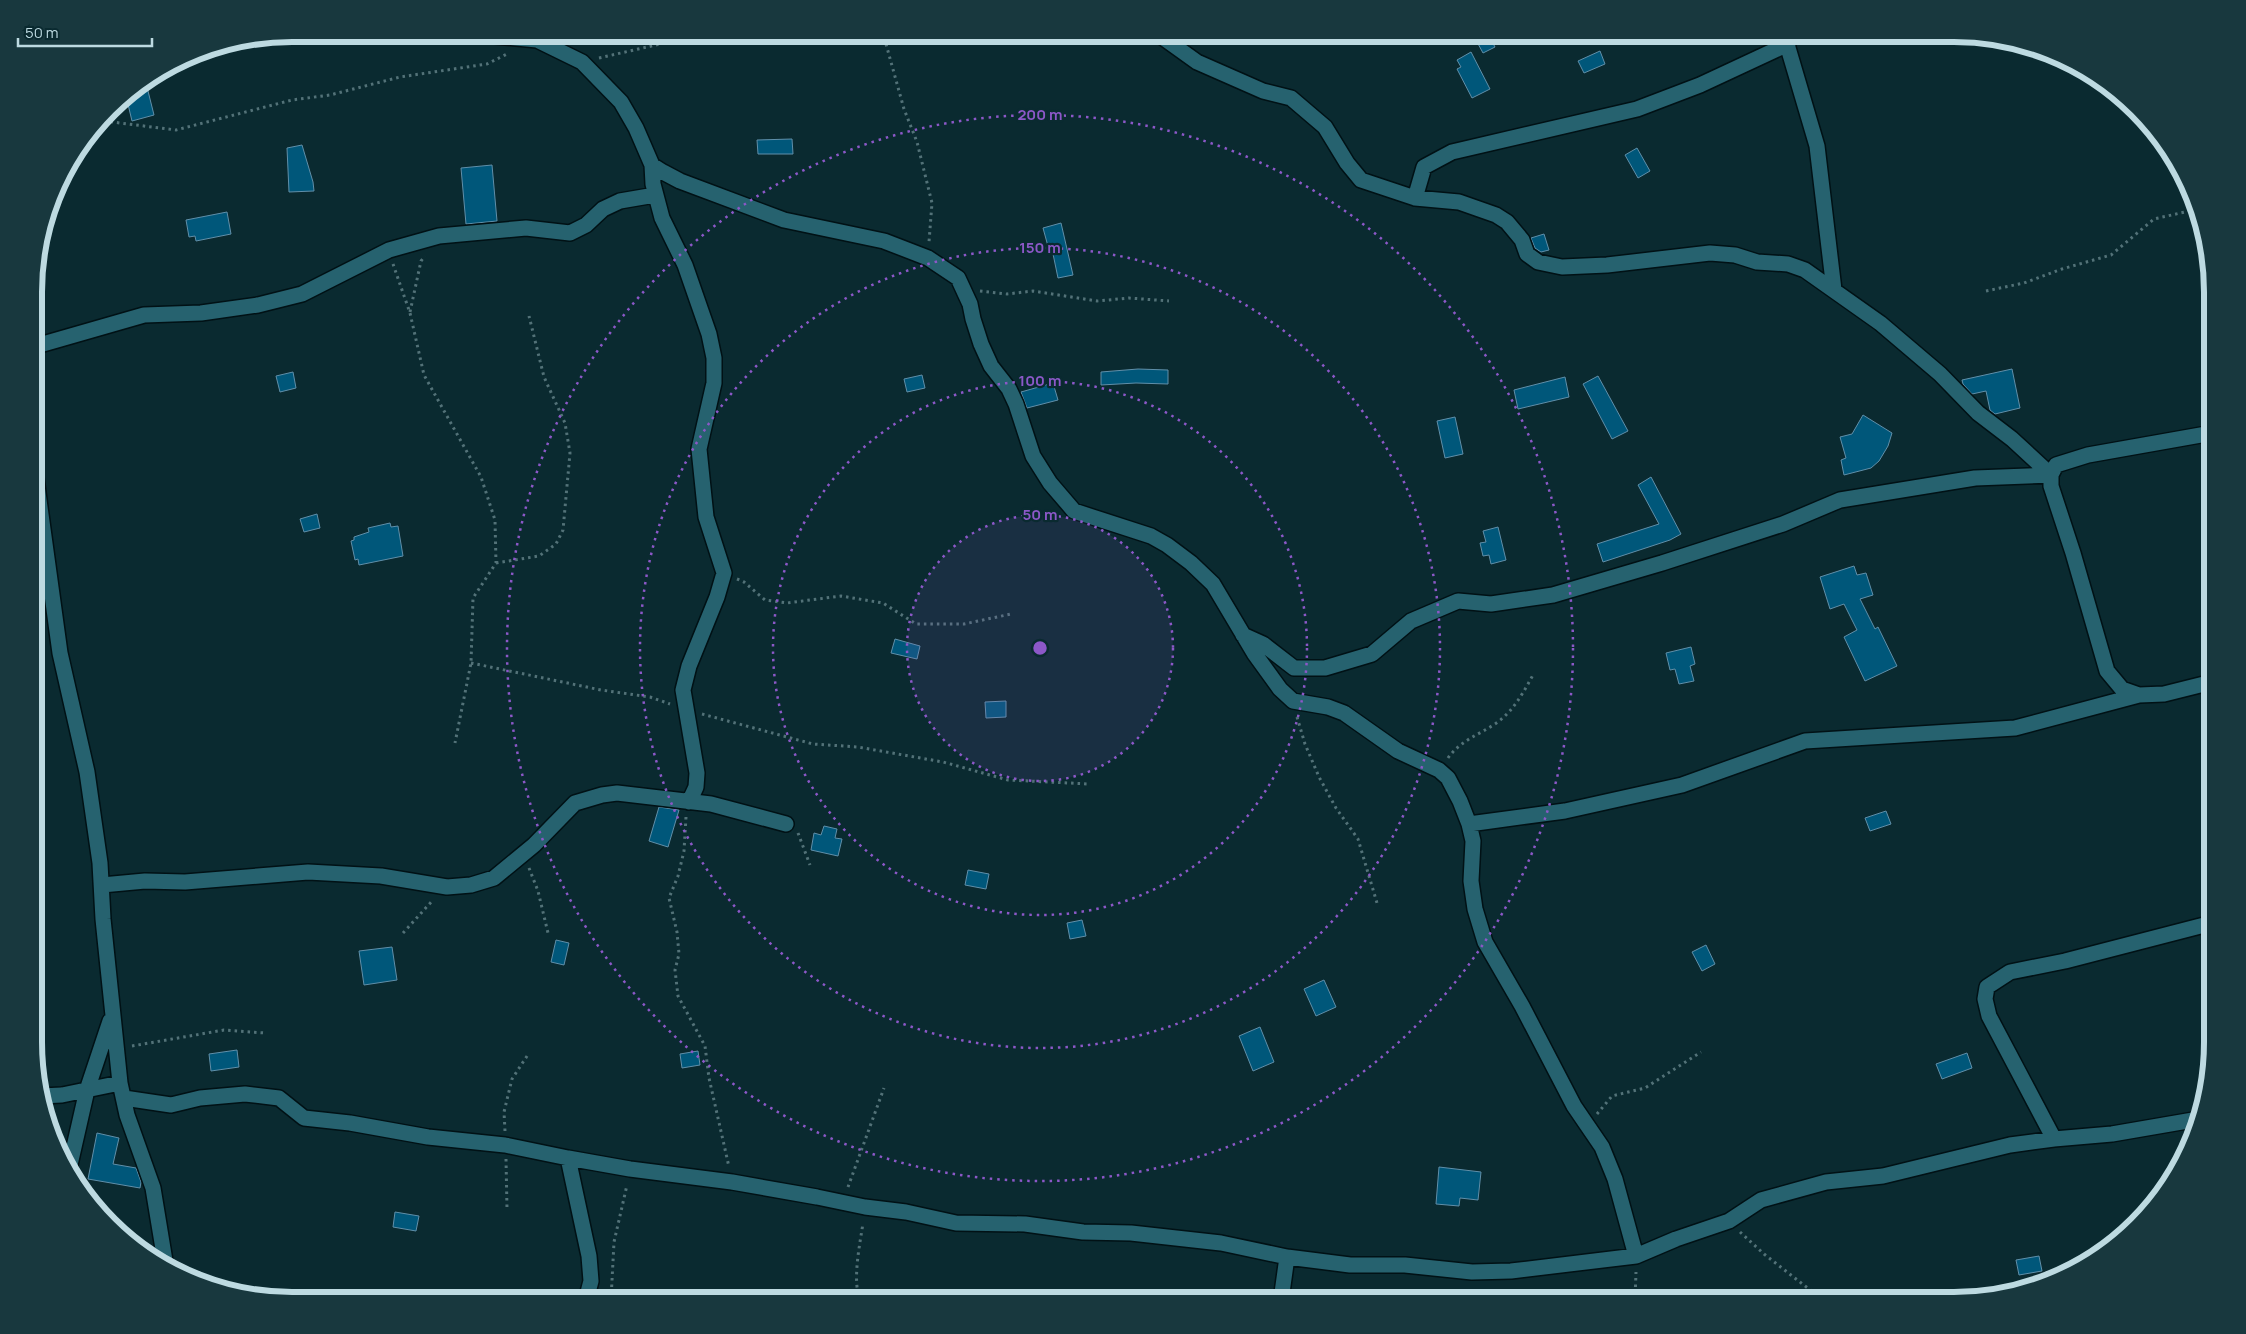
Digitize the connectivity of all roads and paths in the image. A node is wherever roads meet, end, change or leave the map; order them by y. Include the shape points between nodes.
1 (541, 42) edge
2 (669, 42) edge
3 (1169, 42) edge
4 (1780, 42) edge
5 (1787, 42) edge
6 (886, 44) dead end
7 (512, 52) dead end
8 (582, 62) junction
9 (110, 122) edge
10 (652, 165) junction
11 (655, 195) junction
12 (1415, 198) junction
13 (2190, 211) edge
14 (439, 236) junction
15 (389, 250) junction
16 (928, 258) junction
17 (965, 289) junction
18 (1834, 290) junction
19 (1986, 291) dead end
20 (1169, 301) dead end
21 (410, 313) junction
22 (529, 316) dead end
23 (42, 344) edge
24 (2204, 433) edge
25 (2051, 475) junction
26 (42, 522) edge
27 (496, 563) junction
28 (724, 573) junction
29 (1011, 614) dead end
30 (1243, 635) junction
31 (471, 663) junction
32 (1534, 675) dead end
33 (2204, 684) edge
34 (2139, 695) junction
35 (1293, 701) junction
36 (685, 709) junction
37 (455, 743) dead end
38 (1439, 770) junction
39 (1089, 784) dead end
40 (689, 802) junction
41 (786, 824) joint
42 (1469, 824) junction
43 (524, 853) junction
44 (810, 865) dead end
45 (102, 885) junction
46 (447, 887) junction
47 (1377, 904) dead end
48 (2204, 924) edge
49 (403, 932) dead end
50 (548, 933) dead end
51 (112, 1014) junction
52 (265, 1033) dead end
53 (116, 1049) junction
54 (1701, 1052) dead end
55 (529, 1053) dead end
56 (120, 1082) junction
57 (884, 1088) dead end
58 (87, 1090) junction
59 (48, 1095) edge
60 (124, 1098) junction
61 (2191, 1120) edge
62 (1587, 1126) junction
63 (2054, 1139) junction
64 (506, 1144) junction
65 (71, 1158) edge
66 (568, 1158) junction
67 (630, 1170) junction
68 (732, 1182) junction
69 (842, 1202) junction
70 (865, 1207) junction
71 (507, 1209) dead end
72 (1729, 1221) junction
73 (164, 1256) edge
74 (1636, 1256) junction
75 (1287, 1257) junction
76 (588, 1292) edge
77 (611, 1292) edge
78 (858, 1292) edge
79 (1282, 1292) edge
80 (1635, 1292) edge
81 (1813, 1292) edge

1 - 8 street
2 - 8 path
3 - 12 street via 1197,62 1263,91 1291,98 1325,127 1361,180
4 - 12 street via 1700,84 1637,108 1452,152 1424,167
5 - 18 street via 1818,146
6 - 16 path via 917,142 932,203
7 - 9 path via 486,64 400,77 176,130
8 - 10 street via 621,102
10 - 11 street
10 - 16 street via 680,181 784,220 884,241
11 - 14 street via 620,201 570,233 526,228
11 - 28 street via 662,218 685,264 714,358 714,384 699,448 706,517
12 - 18 street via 1459,202 1496,215 1507,222 1522,240 1527,254 1538,262 1562,267 1607,266 1710,253 1736,255 1805,270
13 - 19 path via 2154,219 2110,255 2024,283
14 - 15 street
14 - 21 path via 422,261
15 - 21 path
15 - 23 street via 302,294 258,305 144,315
16 - 17 street via 958,278
17 - 20 path via 1007,294 1033,291 1097,301 1128,298
17 - 30 street via 984,351 1009,389 1033,456 1050,483 1074,511 1151,536 1191,563 1213,584
18 - 25 street via 1880,323 1940,374 1978,413
21 - 27 path via 424,375 481,477 495,520
22 - 27 path via 544,377 565,424 570,454 563,530 556,544 539,556
24 - 25 street via 2088,455 2056,465
25 - 30 street via 1975,478 1840,500 1764,530 1553,595 1491,604 1458,601 1411,621 1372,654 1326,668 1294,668 1263,644
25 - 34 street via 2050,486 2107,671 2122,689
26 - 45 street via 60,653 87,772
27 - 31 path via 473,598
28 - 29 path via 744,582 765,600 787,603 841,596 883,603 916,624 964,624
28 - 36 street via 689,666 683,690
30 - 35 street via 1280,689
31 - 36 path via 650,697
31 - 37 path
32 - 38 path via 1515,706 1496,723 1456,746
33 - 34 street via 2164,694
34 - 42 street via 2015,728 1805,741 1682,785 1565,812
35 - 38 street via 1344,712 1398,751
35 - 47 path via 1305,744 1319,777 1358,839
36 - 39 path via 813,744 858,747 934,761 1008,780
36 - 40 street via 697,773 696,787
38 - 42 street via 1452,784
40 - 41 street via 711,804
40 - 43 street via 618,793 589,797 576,803
40 - 68 path via 684,851 669,898 679,954 674,970 678,996 705,1046 715,1111
41 - 44 path via 796,827
42 - 62 street via 1473,842 1471,881 1484,942
43 - 46 street via 494,878 471,885
43 - 50 path
45 - 46 street via 308,872 374,876
45 - 51 street
46 - 49 path
48 - 63 street via 2010,972 1987,987 1985,1000 1989,1016
51 - 53 street
51 - 58 street
52 - 53 path via 224,1030
53 - 56 street
54 - 62 path via 1645,1088 1612,1096
55 - 64 path via 512,1079 504,1112
56 - 58 street
56 - 60 street
57 - 69 path
58 - 59 street
58 - 65 street
60 - 64 street via 171,1105 200,1098 246,1094 279,1098 304,1118 428,1138
60 - 73 street via 132,1131 153,1188
61 - 63 street via 2112,1134
62 - 74 street via 1602,1147 1615,1178
63 - 72 street via 2010,1145 1884,1176 1826,1182 1761,1200
64 - 66 street
64 - 71 path
66 - 67 street
66 - 76 street via 589,1256
67 - 68 street
67 - 77 path via 614,1242
68 - 69 street
69 - 70 street
70 - 75 street via 906,1212 956,1224 1026,1224 1083,1232 1116,1232 1221,1243
70 - 78 path
72 - 74 street
72 - 81 path via 1764,1254
74 - 75 street via 1536,1269 1472,1272 1405,1265 1350,1265
74 - 80 path
75 - 79 street

